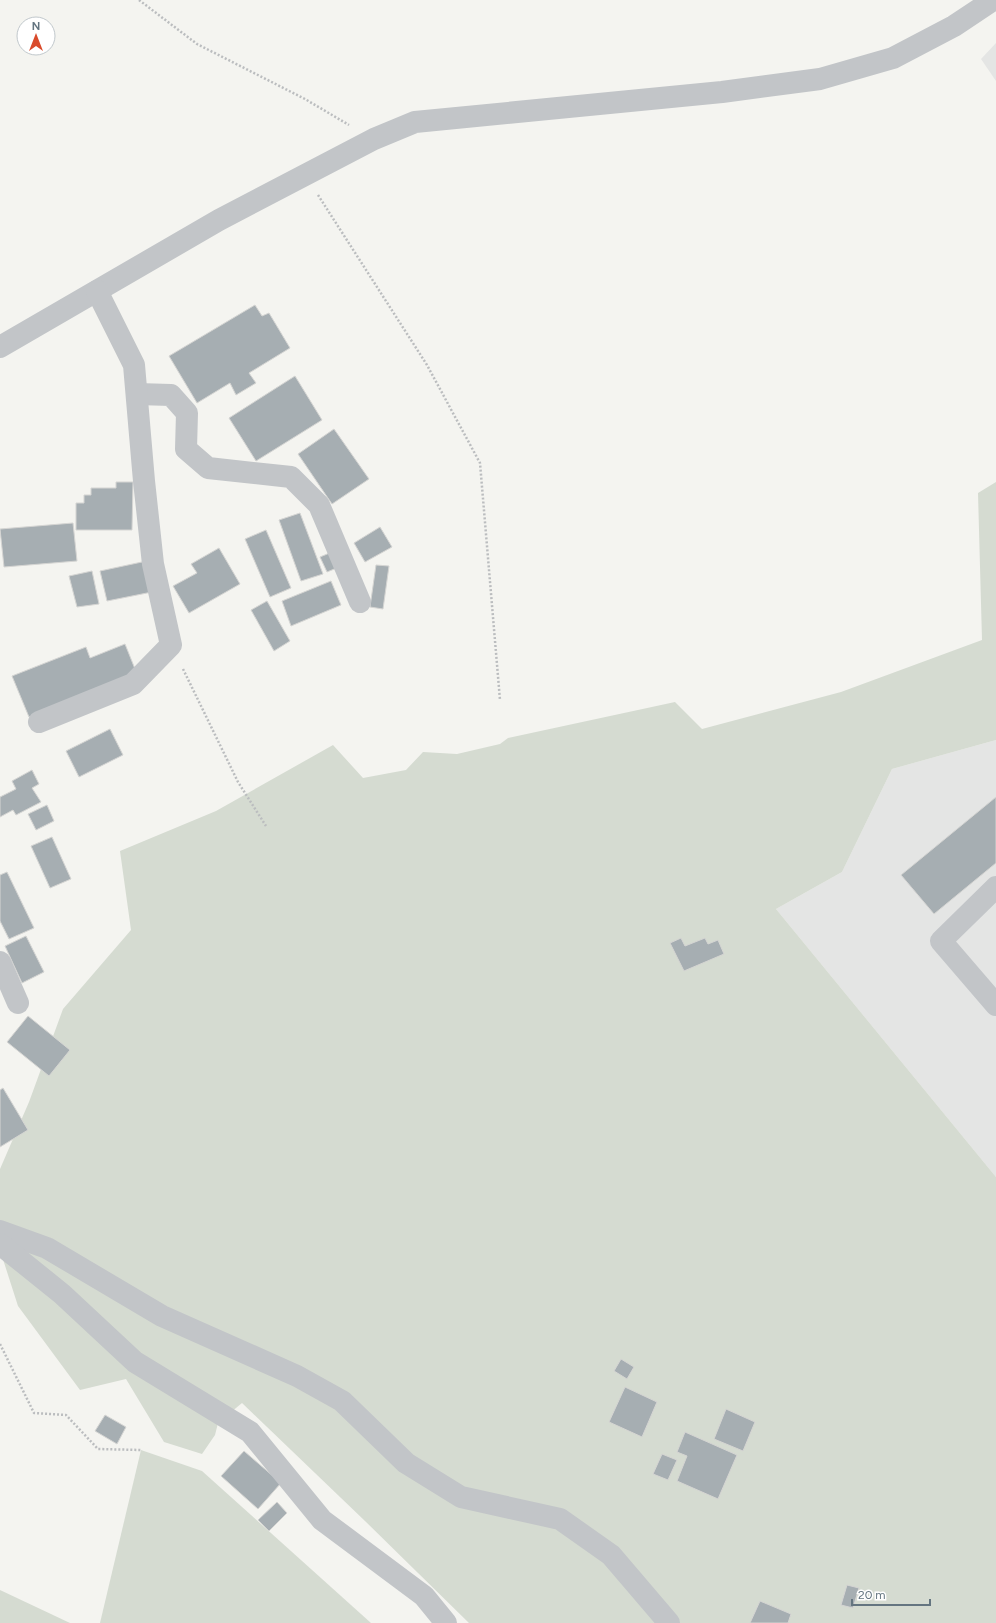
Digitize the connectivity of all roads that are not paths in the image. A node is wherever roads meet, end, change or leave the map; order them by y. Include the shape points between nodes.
1 (993, 0) edge
2 (97, 291) junction
3 (0, 347) edge
4 (136, 394) junction
5 (360, 602) dead end
6 (39, 722) dead end
7 (996, 887) edge
8 (0, 962) edge
9 (18, 1004) dead end
10 (996, 1005) edge
11 (0, 1231) edge
12 (0, 1244) edge
13 (446, 1623) edge
14 (669, 1623) edge

1 - 2 street via 954,26 893,58 820,79 722,92 415,122 374,139 305,174 219,220
2 - 3 street
2 - 4 street via 134,365
4 - 5 street via 171,395 187,413 186,449 208,468 292,477 319,505
4 - 6 street via 153,564 171,646 133,684
7 - 10 street via 941,941
8 - 9 street
11 - 14 street via 47,1248 162,1316 297,1376 342,1401 406,1463 461,1497 560,1519 611,1555
12 - 13 street via 62,1294 135,1362 250,1432 322,1520 424,1596

